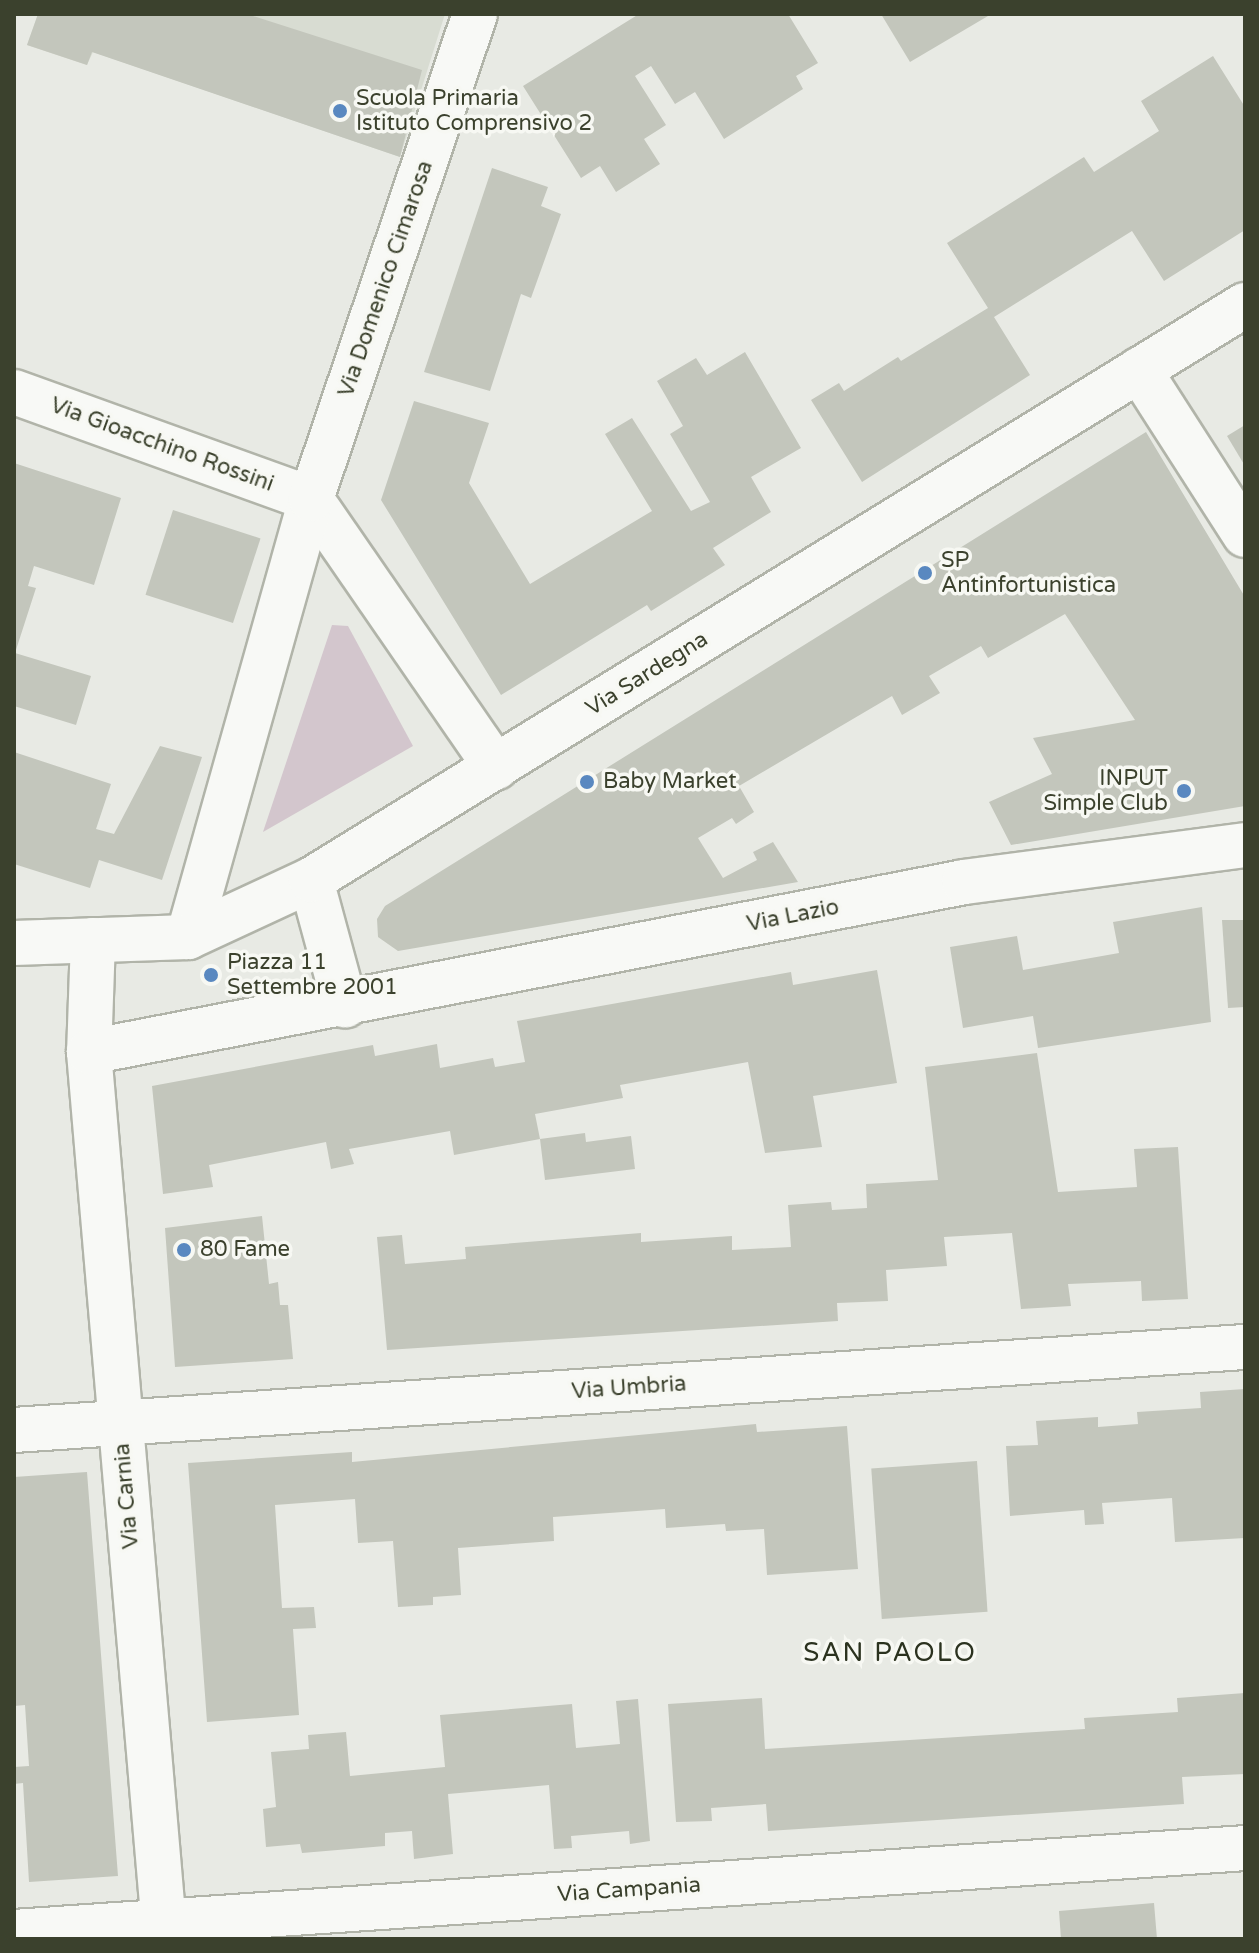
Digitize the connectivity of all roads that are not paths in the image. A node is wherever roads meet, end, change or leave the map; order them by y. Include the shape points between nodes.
1 (509, 14) edge
2 (472, 23) edge
3 (1245, 305) edge
4 (1139, 370) junction
5 (14, 392) edge
6 (311, 499) junction
7 (1245, 535) edge
8 (496, 767) junction
9 (1245, 845) edge
10 (311, 880) junction
11 (188, 937) junction
12 (93, 940) junction
13 (14, 943) edge
14 (345, 1005) junction
15 (89, 1052) junction
16 (1245, 1347) edge
17 (121, 1423) junction
18 (14, 1430) edge
19 (1245, 1848) edge
20 (163, 1930) edge
21 (14, 1932) edge

1 - 2 street
2 - 6 street, Via Domenico Cimarosa
3 - 4 street, Via Sardegna
4 - 7 street
4 - 8 street, Via Sardegna
5 - 6 street, Via Gioacchino Rossini
6 - 8 street
6 - 11 street, Via Domenico Cimarosa
8 - 10 street, Via Sardegna
9 - 14 street, Via Lazio via 964,882
10 - 11 street, Via Sardegna
10 - 14 street
11 - 12 street, Via Sardegna
12 - 13 street, Via Sardegna
12 - 15 street
14 - 15 street
15 - 17 street, Via Carnia
16 - 17 street, Via Umbria
17 - 18 street, Via Umbria
17 - 20 street, Via Carnia
19 - 20 street, Via Campania
20 - 21 street, Via Campania

